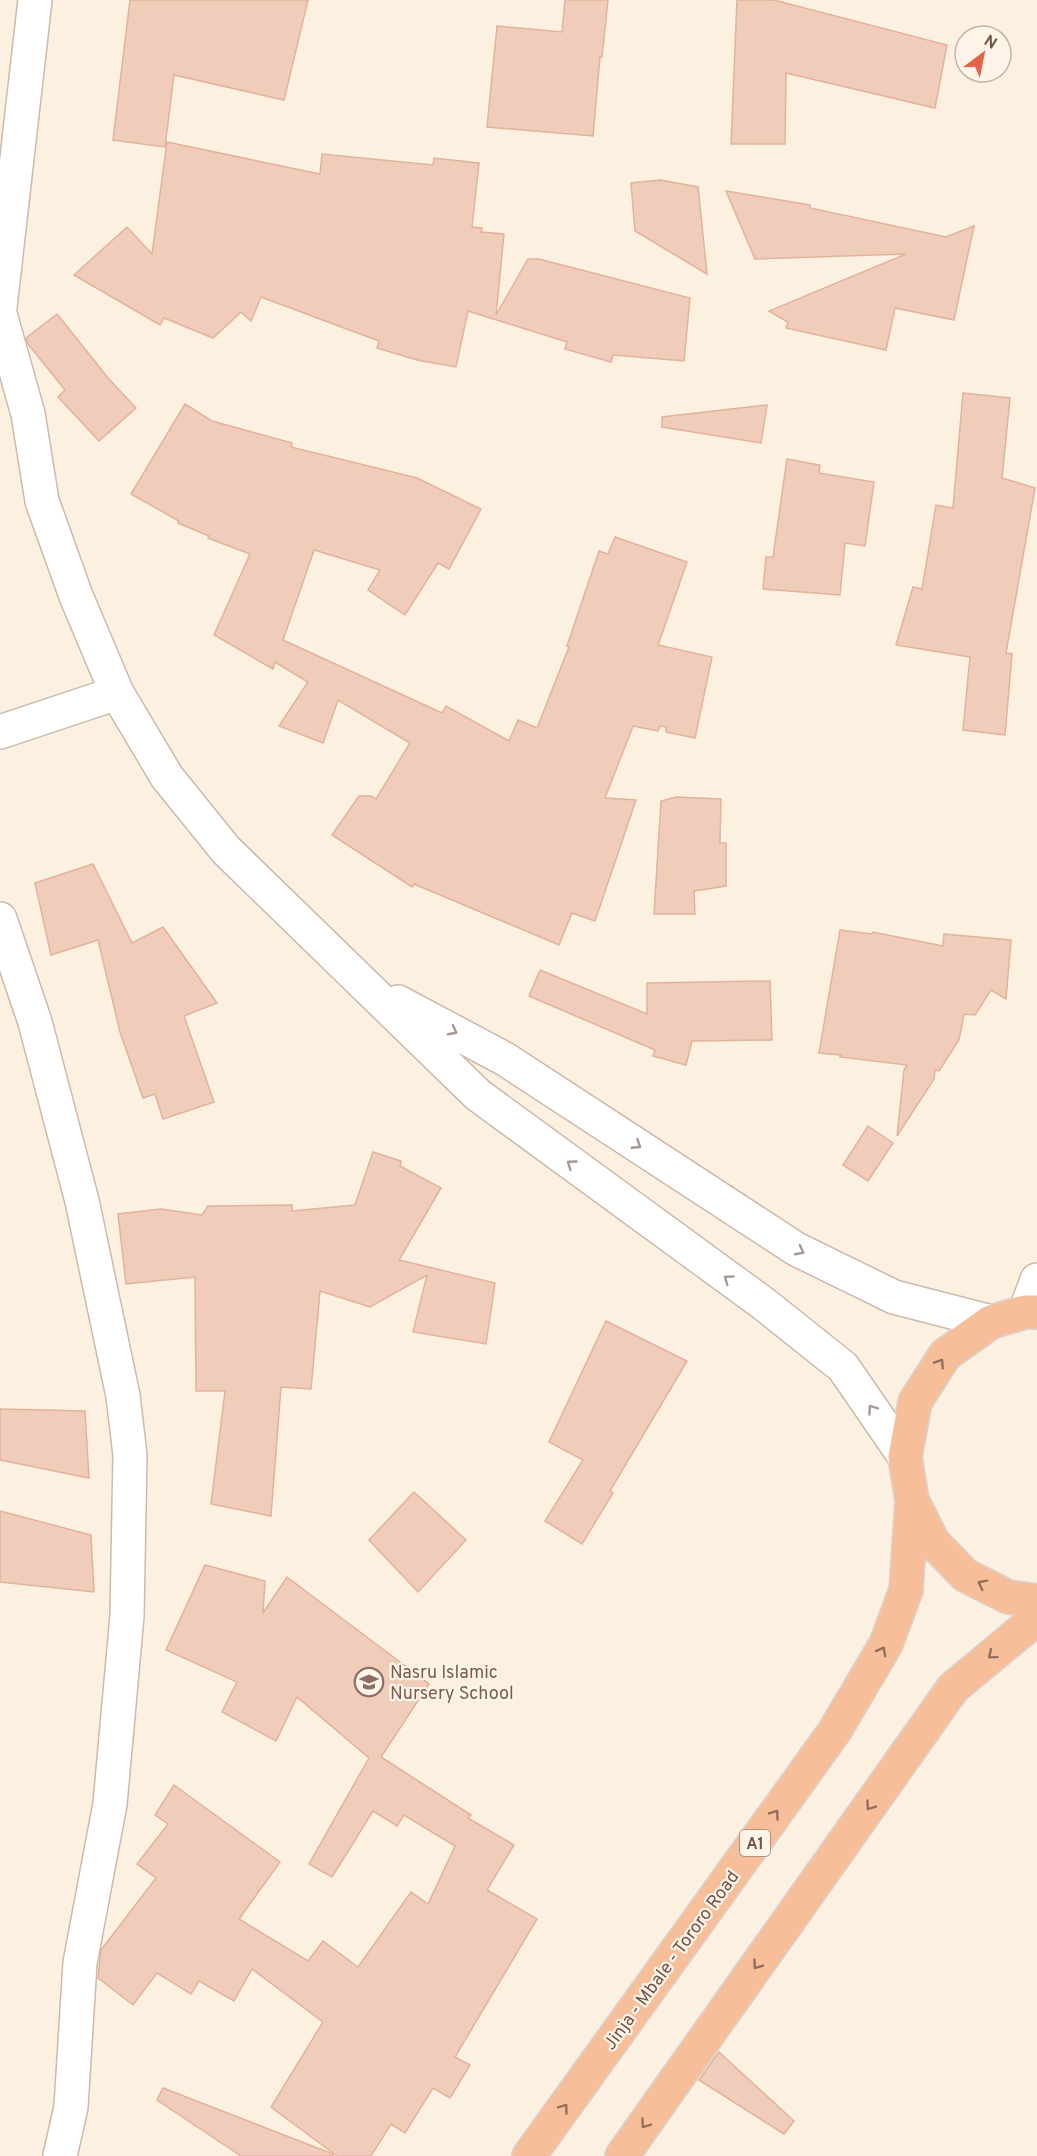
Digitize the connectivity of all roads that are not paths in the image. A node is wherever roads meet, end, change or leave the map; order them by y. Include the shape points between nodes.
1 (35, 0) edge
2 (0, 307) edge
3 (0, 314) edge
4 (117, 693) junction
5 (0, 732) edge
6 (0, 919) edge
7 (364, 984) junction
8 (1037, 1280) edge
9 (1031, 1312) edge
10 (990, 1322) junction
11 (905, 1457) junction
12 (912, 1500) junction
13 (1037, 1601) edge
14 (1037, 1618) edge
15 (60, 2156) edge
16 (530, 2156) edge
17 (622, 2156) edge

1 - 2 street
3 - 4 street via 28,414 42,501
4 - 5 street
4 - 7 street via 167,777 226,850
6 - 15 street via 35,1022 82,1201 123,1396 130,1455 127,1616 110,1804 80,1963 71,2107
7 -> 10 street via 505,1059 796,1249 894,1297
11 -> 7 street via 843,1367 764,1304 478,1095
8 - 9 street
9 - 10 highway, A1
11 -> 10 highway, A1 via 915,1402 945,1355
11 - 12 highway, A1
13 -> 12 highway, A1 via 1008,1597 965,1575 933,1542
16 -> 12 highway, Jinja - Mbale - Tororo Road / A1 via 834,1732 886,1644 906,1590
14 -> 17 highway via 953,1688

